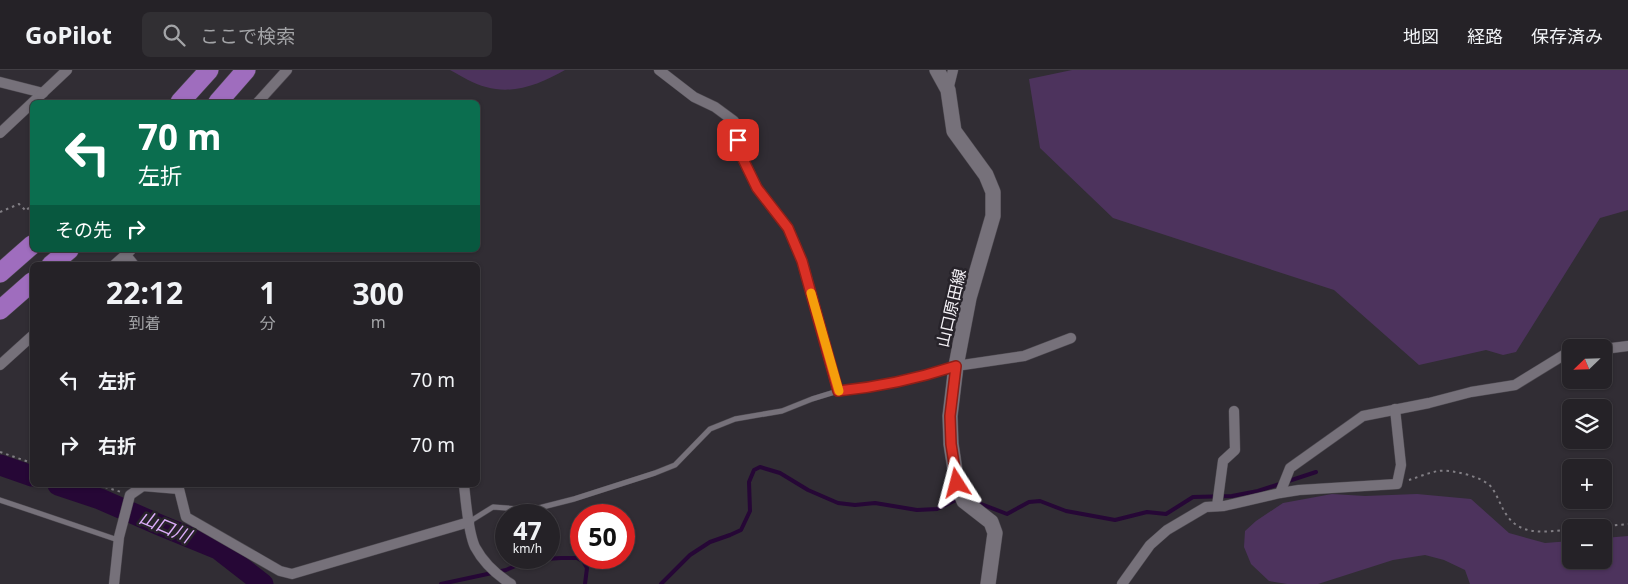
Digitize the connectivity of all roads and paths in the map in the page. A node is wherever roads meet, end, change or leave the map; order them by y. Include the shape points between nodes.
1 (67, 70) edge
2 (209, 70) edge
3 (246, 70) edge
4 (287, 70) edge
5 (658, 70) edge
6 (937, 70) edge
7 (953, 70) edge
8 (0, 82) edge
9 (948, 90) junction
10 (43, 93) junction
11 (35, 100) edge
12 (182, 100) edge
13 (220, 100) edge
14 (260, 100) edge
15 (30, 105) edge
16 (0, 133) edge
17 (30, 206) edge
18 (0, 212) edge
19 (30, 247) edge
20 (67, 252) edge
21 (128, 252) edge
22 (55, 262) edge
23 (117, 262) edge
24 (0, 273) edge
25 (30, 284) edge
26 (0, 310) edge
27 (30, 338) edge
28 (1071, 338) dead end
29 (1628, 346) edge
30 (1612, 348) edge
31 (1562, 356) edge
32 (0, 364) edge
33 (956, 366) junction
34 (838, 391) junction
35 (1395, 409) junction
36 (1234, 411) dead end
37 (0, 452) edge
38 (30, 462) edge
39 (1397, 484) junction
40 (104, 487) edge
41 (142, 487) edge
42 (155, 487) edge
43 (464, 487) edge
44 (1280, 493) junction
45 (129, 498) junction
46 (0, 500) edge
47 (1218, 506) junction
48 (469, 522) junction
49 (1628, 524) edge
50 (1612, 526) edge
51 (1562, 530) edge
52 (118, 539) junction
53 (114, 584) edge
54 (511, 584) edge
55 (988, 584) edge
56 (1122, 584) edge

1 - 10 street
2 - 12 highway
3 - 13 highway
4 - 14 street
5 - 34 street via 734,121 742,157 757,188 788,228 802,261
6 - 9 main road, 山口原田線
7 - 9 street
8 - 10 street
9 - 33 main road, 山口原田線 via 954,131 986,175 993,192 993,216 969,298
10 - 11 street
15 - 16 street
17 - 18 path via 26,211 19,204
19 - 24 highway
20 - 22 highway
21 - 23 street
25 - 26 highway
27 - 32 street
28 - 33 street via 1024,356
29 - 30 street
31 - 35 street via 1515,385
33 - 34 lane via 879,387
33 - 55 main road, 山口原田線 via 950,416 951,444 957,483 964,501 991,522 994,533
34 - 48 lane via 782,411 735,419 710,429 675,465 655,473 531,510 494,507
35 - 39 street via 1401,464
35 - 44 street via 1363,416 1290,468
36 - 47 street via 1235,450 1223,462
37 - 38 path
39 - 44 street
39 - 51 path via 1440,471 1476,476 1491,486 1508,518 1518,526 1531,530
40 - 45 path
41 - 45 street
42 - 48 street via 179,489 186,517 280,571 292,574
43 - 48 street
44 - 47 street
45 - 52 street
46 - 52 lane
47 - 56 street via 1206,507 1167,530 1150,545
48 - 54 street via 475,546 489,566
49 - 50 path
52 - 53 street

